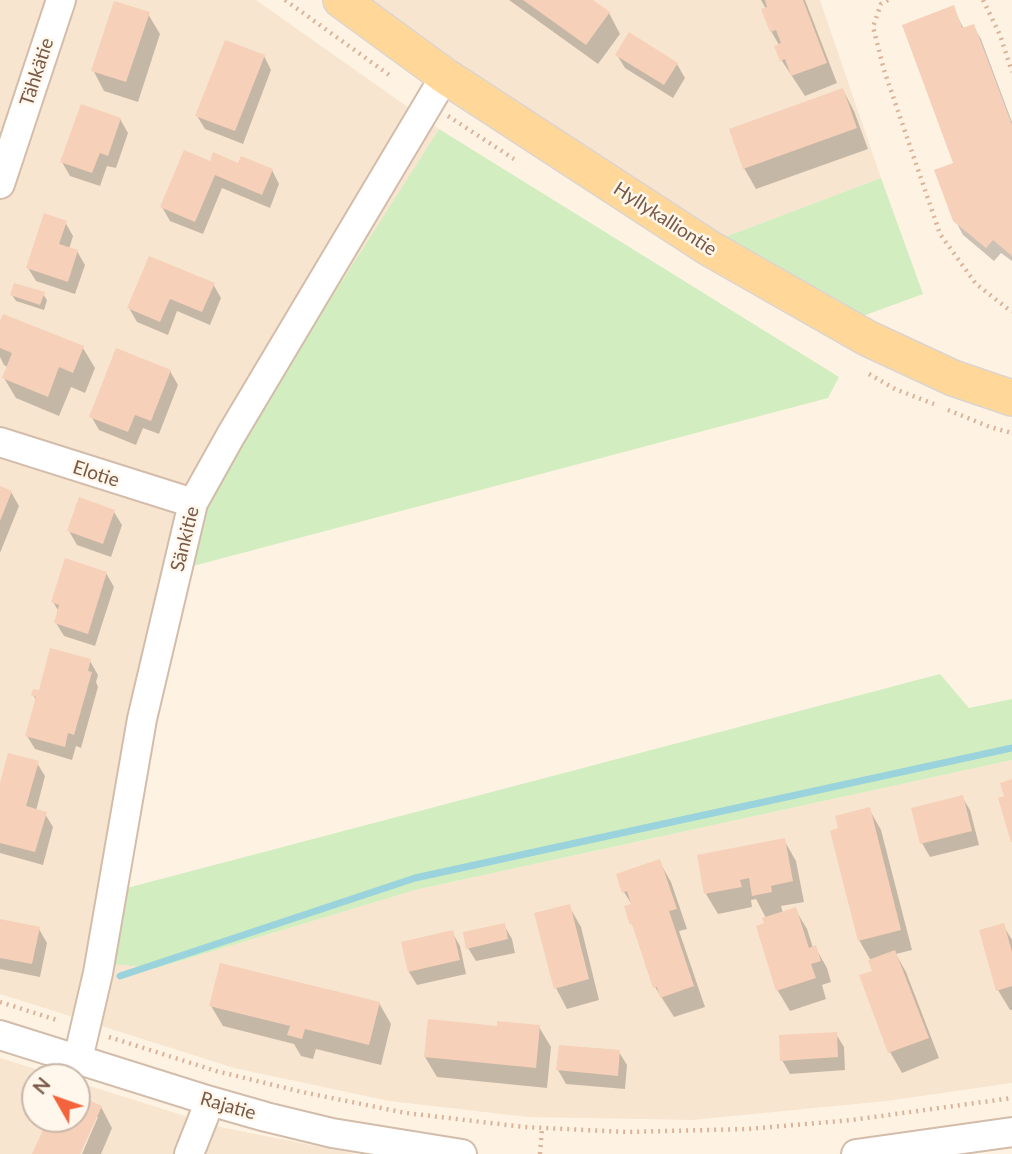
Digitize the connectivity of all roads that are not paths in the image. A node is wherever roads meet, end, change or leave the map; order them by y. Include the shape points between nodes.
1 (61, 0) edge
2 (341, 0) edge
3 (445, 76) junction
4 (0, 184) edge
5 (1012, 398) edge
6 (0, 442) edge
7 (193, 503) junction
8 (0, 1035) edge
9 (78, 1059) junction
10 (210, 1101) junction
11 (1012, 1132) edge
12 (189, 1154) edge
13 (462, 1154) edge
14 (856, 1154) edge

1 - 4 street, Tähkätie
2 - 3 main road, Hyllykalliontie
3 - 5 main road, Hyllykalliontie via 733,262 867,338 953,378
3 - 7 street, Sänkitie
6 - 7 street, Elotie
7 - 9 street, Sänkitie via 142,719
8 - 9 street, Rajatie
9 - 10 street, Rajatie
10 - 12 street
10 - 13 street, Rajatie via 332,1133
11 - 14 street

